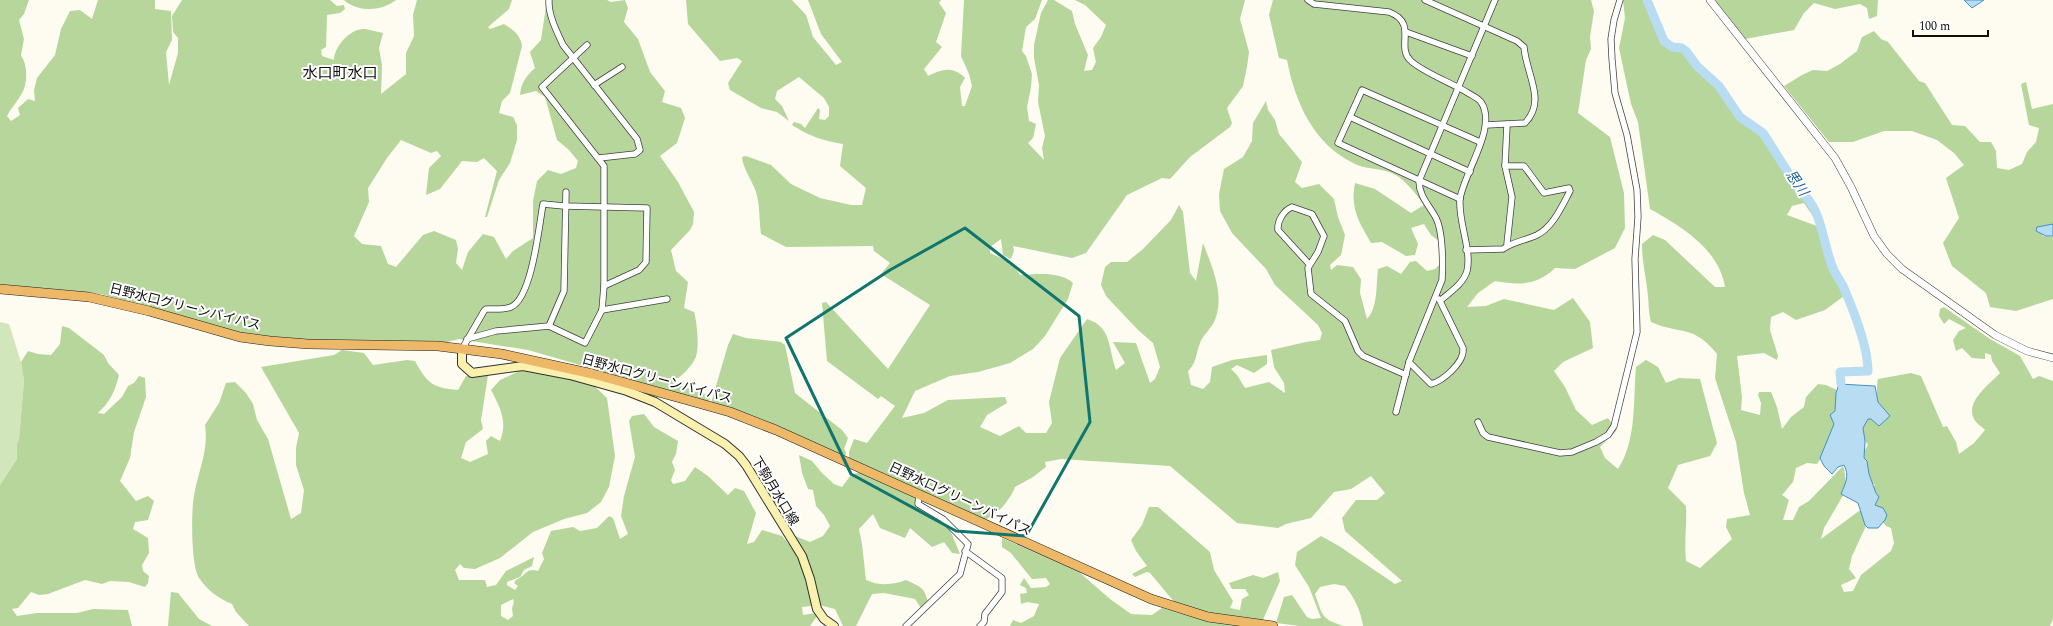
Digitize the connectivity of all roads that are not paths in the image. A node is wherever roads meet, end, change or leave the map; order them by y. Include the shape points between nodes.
1 (549, 0) edge
2 (1308, 0) edge
3 (1495, 0) edge
4 (1620, 0) edge
5 (1710, 0) edge
6 (1430, 1) edge
7 (1484, 26) junction
8 (1406, 32) junction
9 (587, 45) dead end
10 (1472, 56) junction
11 (572, 58) junction
12 (622, 66) dead end
13 (594, 85) junction
14 (1458, 87) junction
15 (1350, 117) junction
16 (1486, 125) junction
17 (1507, 125) junction
18 (1442, 126) junction
19 (1480, 142) junction
20 (1430, 154) junction
21 (599, 158) junction
22 (1505, 166) junction
23 (1470, 172) junction
24 (1419, 181) junction
25 (566, 192) dead end
26 (1460, 199) junction
27 (564, 206) junction
28 (604, 206) junction
29 (1507, 244) junction
30 (1466, 250) junction
31 (1309, 264) junction
32 (604, 286) junction
33 (0, 289) edge
34 (1435, 296) junction
35 (667, 299) dead end
36 (1441, 300) junction
37 (602, 310) junction
38 (549, 326) junction
39 (467, 339) junction
40 (462, 349) junction
41 (477, 351) junction
42 (2053, 358) edge
43 (462, 361) junction
44 (1409, 362) junction
45 (1406, 375) junction
46 (1396, 412) dead end
47 (1478, 422) dead end
48 (920, 494) junction
49 (965, 551) junction
50 (834, 626) edge
51 (906, 626) edge
52 (980, 626) edge
53 (1273, 626) edge

1 - 11 street via 548,5 556,29
2 - 8 street via 1314,4 1389,12 1399,17
3 - 7 street
4 - 47 street via 1611,39 1612,59 1616,93 1637,190 1637,332 1614,426 1608,435 1596,442 1580,450 1560,453 1488,437
5 - 42 street via 1835,158 1868,227 1892,260 1995,335 2027,351
6 - 7 street
7 - 10 street
7 - 17 street via 1517,41 1524,47 1536,100 1532,114 1525,123
8 - 10 street
8 - 14 street via 1406,52 1410,60
9 - 11 street
10 - 14 street
11 - 13 street
11 - 21 street via 542,87
12 - 13 street
13 - 21 street via 637,139 640,150 635,154
14 - 16 street via 1482,103
14 - 18 street
15 - 18 street via 1362,90
15 - 20 street
15 - 24 street via 1338,143
16 - 17 street
16 - 19 street
17 - 22 street
18 - 19 street
18 - 20 street
19 - 23 street
20 - 23 street
20 - 24 street
21 - 28 street via 604,166
22 - 29 street via 1512,198
22 - 29 street via 1524,166 1544,193 1569,188 1570,191 1545,230 1538,235
23 - 26 street
24 - 26 street
24 - 34 street via 1419,192 1436,218 1439,228 1443,271
25 - 27 street
26 - 30 street
27 - 28 street
27 - 38 street via 564,291
27 - 39 street via 543,204 529,279 521,298 510,308 486,309
28 - 32 street
28 - 32 street via 647,208 646,262 639,270
29 - 30 street via 1503,249
30 - 36 street via 1466,275
31 - 31 street via 1278,230 1283,214 1292,207 1314,215 1324,236 1318,252
31 - 45 street via 1308,280 1311,294 1344,321 1358,351
32 - 37 street
33 - 40 highway, 日野水口グリーンバイパス via 88,297 240,337 270,342
34 - 36 street
34 - 44 street
35 - 37 street
36 - 44 street via 1463,348 1463,354 1447,376 1431,384
37 - 38 street via 585,343
38 - 39 street via 496,331
39 - 40 street
40 - 41 highway, 日野水口グリーンバイパス
40 - 43 main road
41 - 43 main road
41 - 48 highway, 日野水口グリーンバイパス via 566,368 730,412
43 - 50 main road, 下駒月水口線 via 472,373 511,367 532,367 627,391 655,402 725,444 746,465 802,556 817,609 824,619
44 - 45 street
45 - 46 street
48 - 49 street via 918,504 943,519 961,536 968,544
48 - 53 highway, 日野水口グリーンバイパス via 1151,599 1208,617
49 - 51 street via 960,574
49 - 52 street via 1004,578 1002,592 985,614 984,622

